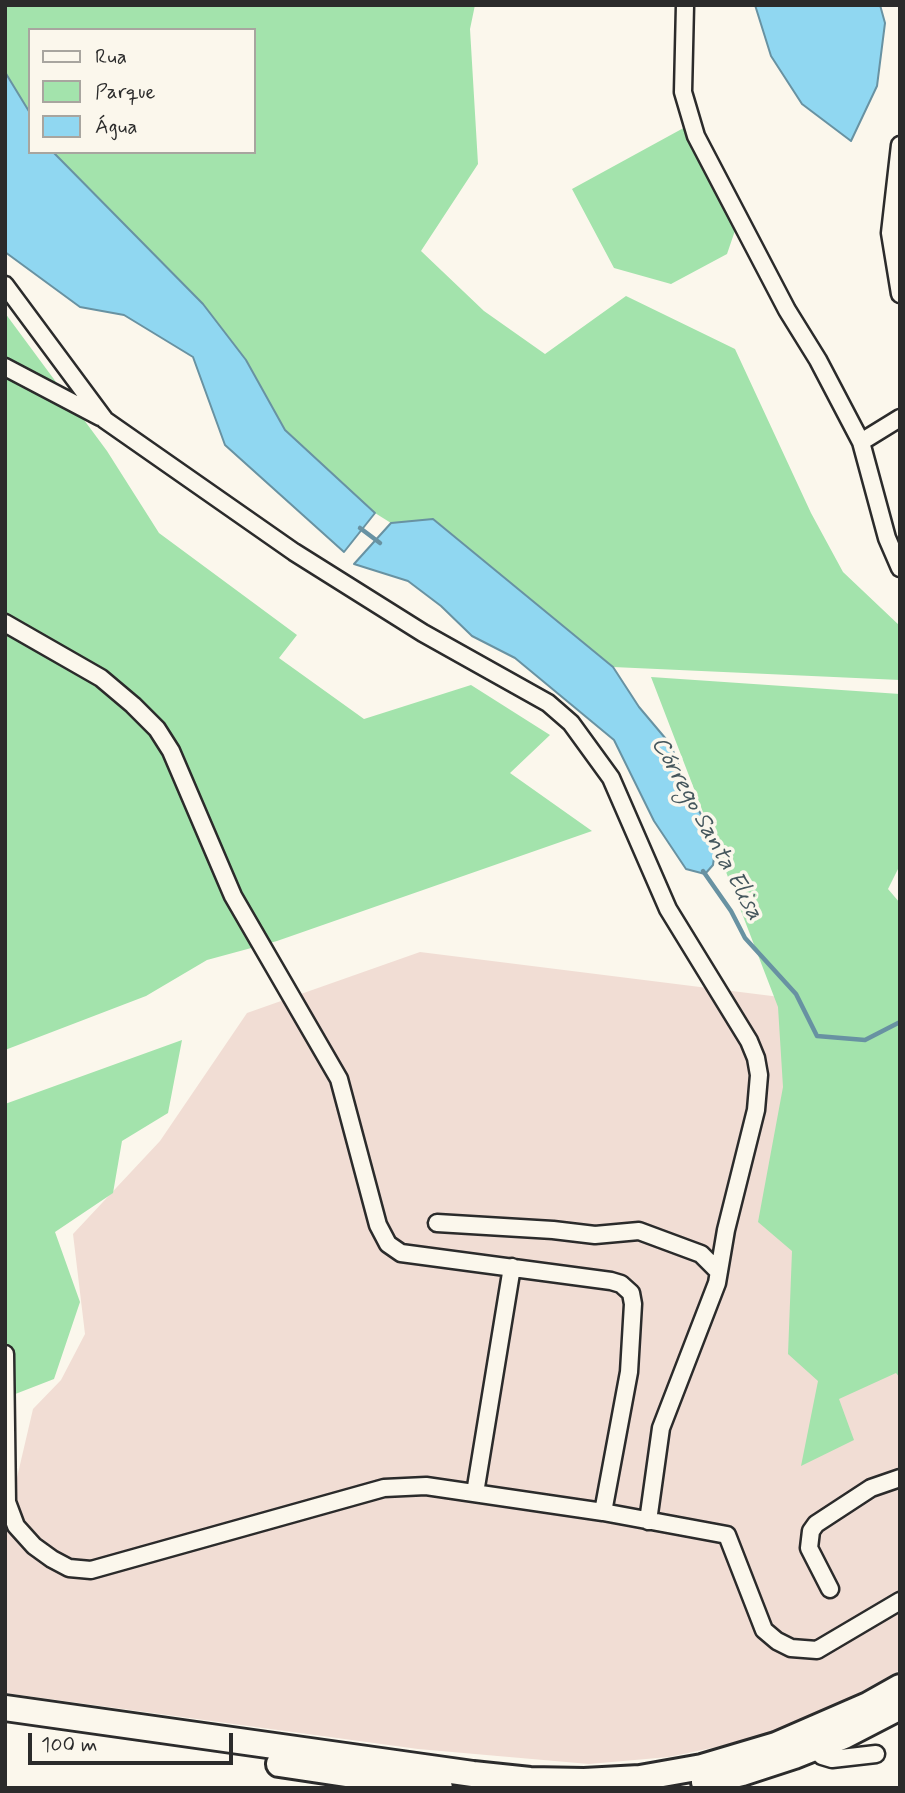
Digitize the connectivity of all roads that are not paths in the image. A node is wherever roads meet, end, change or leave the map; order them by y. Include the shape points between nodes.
1 (685, 5) edge
2 (900, 145) edge
3 (5, 285) edge
4 (900, 294) edge
5 (5, 367) edge
6 (900, 418) edge
7 (105, 420) junction
8 (861, 442) junction
9 (900, 568) edge
10 (5, 622) edge
11 (437, 1223) dead end
12 (512, 1267) junction
13 (719, 1272) junction
14 (5, 1354) edge
15 (900, 1478) edge
16 (475, 1493) junction
17 (603, 1512) junction
18 (648, 1521) junction
19 (830, 1590) dead end
20 (900, 1601) edge
21 (900, 1687) edge
22 (900, 1707) edge
23 (9, 1716) edge
24 (88, 1728) junction
25 (815, 1748) junction
26 (876, 1754) dead end
27 (473, 1781) edge
28 (440, 1788) edge
29 (676, 1788) edge

1 - 8 lane via 683,92 696,136
2 - 4 lane via 890,233
3 - 7 lane
5 - 7 lane
6 - 8 lane
7 - 13 lane via 294,552 423,633 548,703 590,746 611,778 668,909 756,1058 755,1110
8 - 9 lane via 887,538
10 - 12 lane via 101,678 157,729 171,751 233,896 339,1079 378,1225 388,1244 401,1253
11 - 13 lane via 595,1235 639,1231 701,1254
12 - 16 lane
12 - 17 lane via 611,1281 631,1293 629,1372
13 - 18 lane via 661,1428
14 - 16 lane via 7,1502 16,1526 34,1546 69,1568 91,1570 384,1488 426,1486
15 - 19 lane via 871,1488 811,1531 809,1548
16 - 17 lane
17 - 18 lane
18 - 20 lane via 727,1535 764,1630 791,1648 817,1650
21 - 27 highway via 776,1745 702,1767 640,1778
22 - 25 highway
23 - 24 highway
24 - 27 highway
24 - 28 highway
25 - 26 lane via 832,1759
25 - 29 highway via 742,1773

